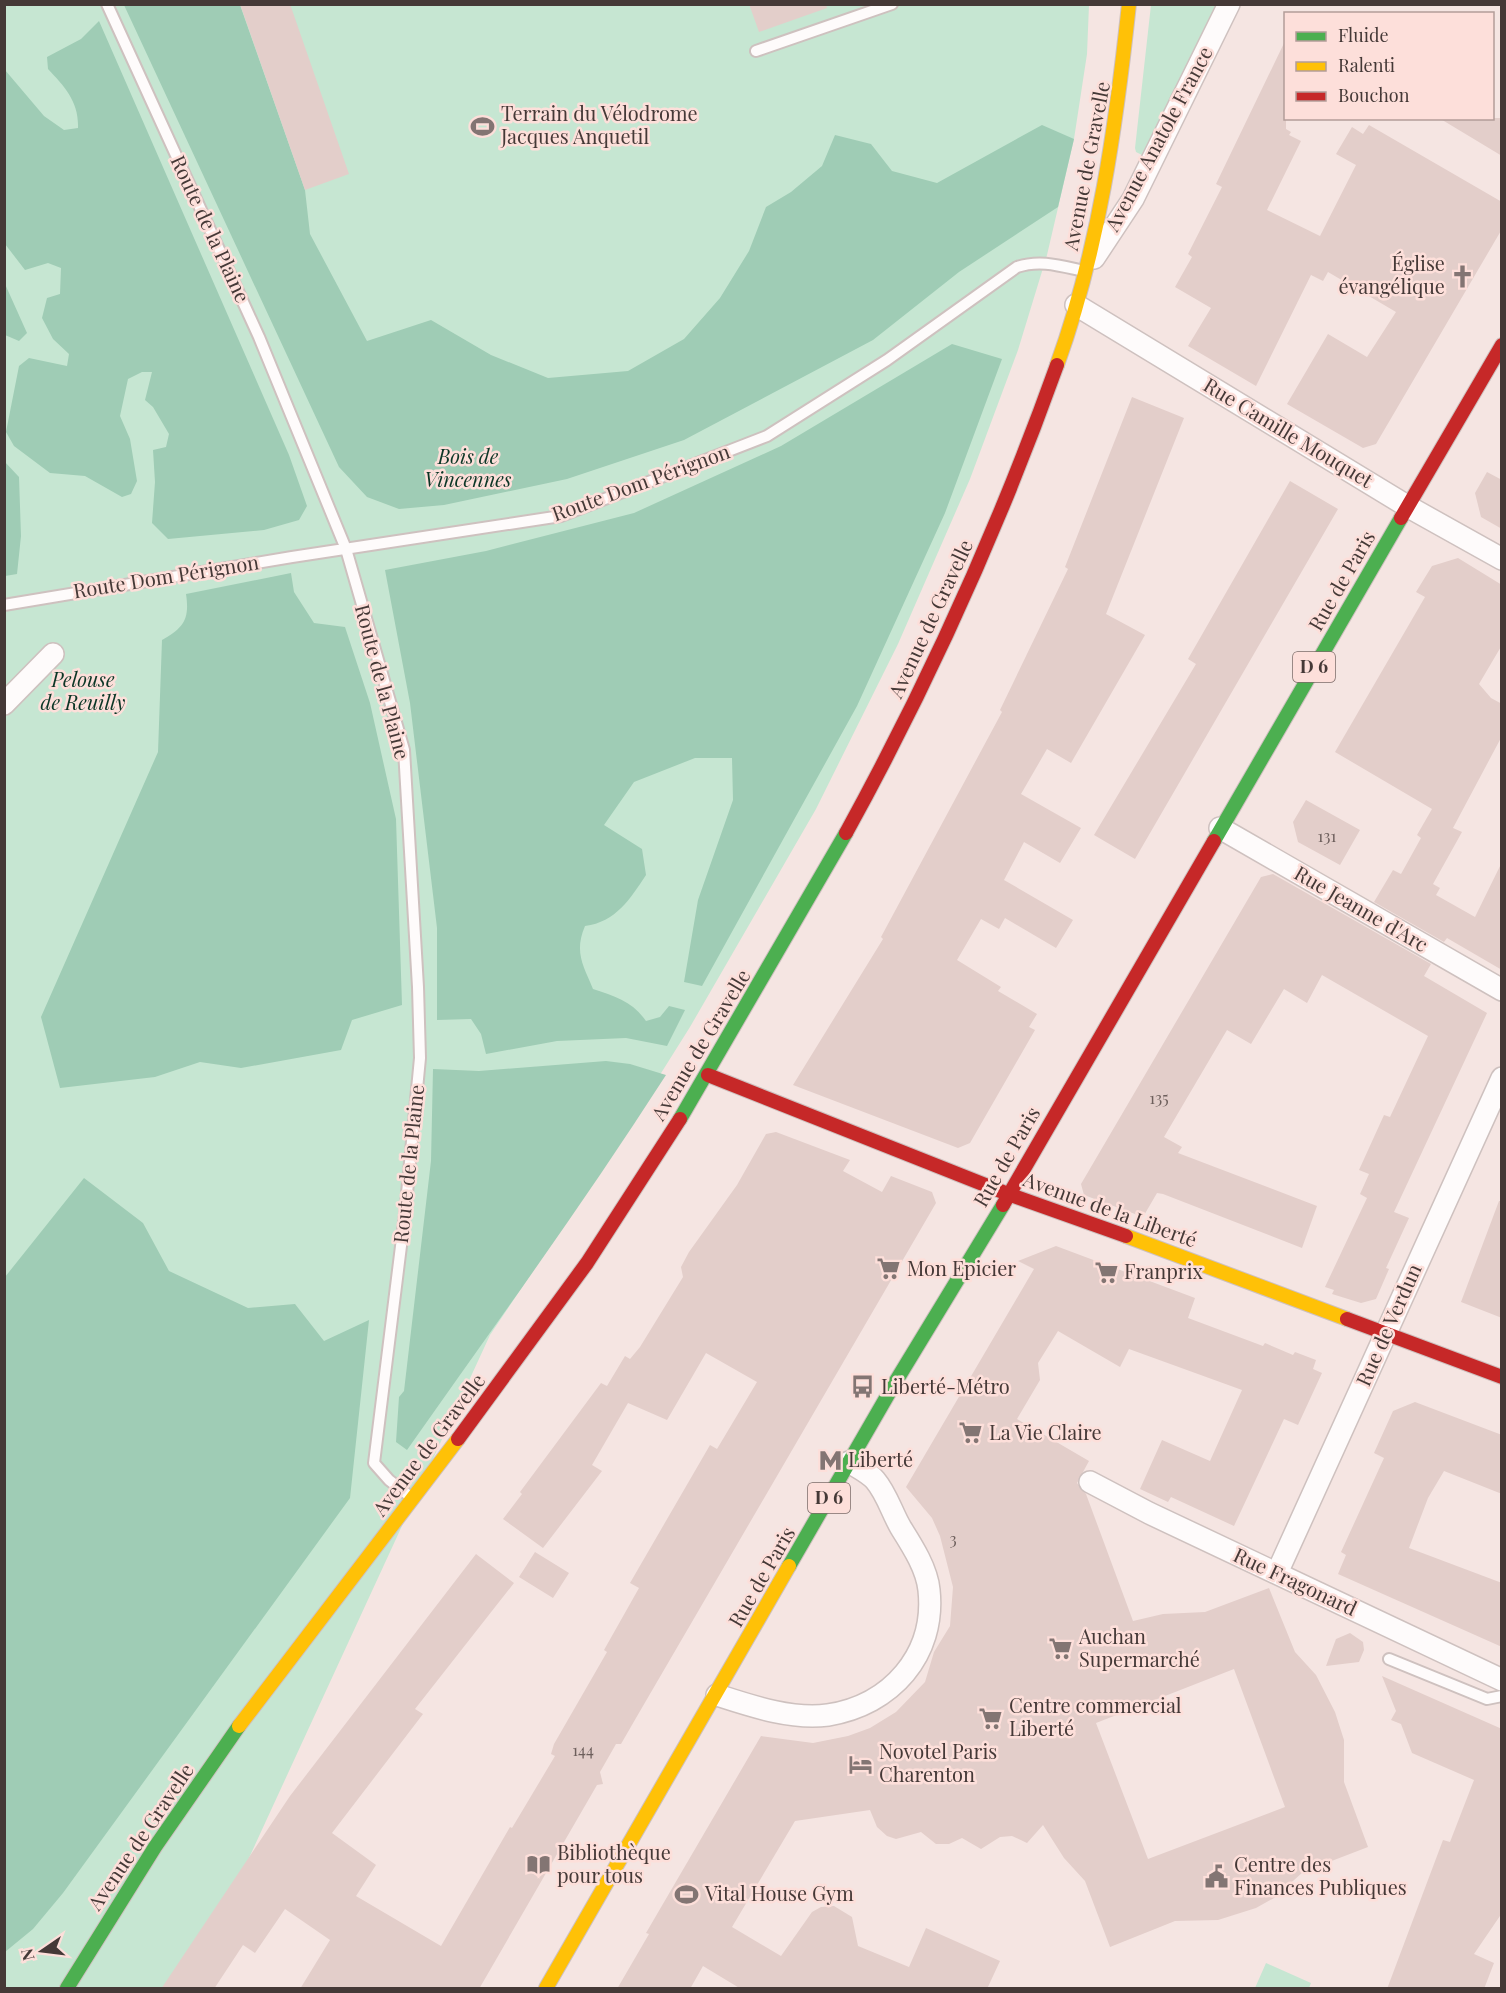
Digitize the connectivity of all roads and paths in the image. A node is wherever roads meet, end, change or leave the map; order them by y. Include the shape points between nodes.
1 (107, 4) edge
2 (892, 4) edge
3 (1130, 4) edge
4 (1229, 4) edge
5 (756, 51) dead end
6 (1109, 178) junction
7 (1133, 199) junction
8 (1085, 272) junction
9 (1076, 304) junction
10 (1502, 345) edge
11 (1407, 506) junction
12 (346, 549) junction
13 (1502, 559) edge
14 (4, 605) edge
15 (53, 654) dead end
16 (4, 704) edge
17 (1220, 828) junction
18 (1502, 990) edge
19 (708, 1075) junction
20 (1502, 1078) edge
21 (1008, 1194) junction
22 (1386, 1333) junction
23 (1502, 1377) edge
24 (849, 1462) junction
25 (1090, 1482) dead end
26 (414, 1499) junction
27 (1277, 1573) junction
28 (1389, 1659) dead end
29 (1502, 1680) edge
30 (717, 1695) junction
31 (1502, 1696) edge
32 (69, 1988) edge
33 (546, 1989) edge

1 - 12 lane, Route de la Plaine via 260,337
2 - 5 lane
3 - 6 street, Avenue de Gravelle via 1125,74
4 - 7 street, Avenue Anatole France
6 - 7 street
6 - 8 street, Avenue de Gravelle
7 - 8 street, Avenue Anatole France
8 - 9 street, Avenue de Gravelle
8 - 12 lane, Route Dom Pérignon via 1053,264 1017,267 887,360 767,436 561,516
9 - 11 street, Rue Camille Mouquet
9 - 19 street, Avenue de Gravelle via 1041,415 961,607 878,778
10 - 11 street, Rue de Paris / D 6
11 - 13 street, Rue Camille Mouquet
11 - 17 street, Rue de Paris / D 6
12 - 14 lane, Route Dom Pérignon
12 - 26 lane, Route de la Plaine via 404,750 420,1058 375,1463
15 - 16 street
17 - 18 street, Rue Jeanne d'Arc
17 - 21 street, Rue de Paris / D 6
19 - 21 street, Avenue de la Liberté
19 - 26 street, Avenue de Gravelle via 587,1264
20 - 22 street, Rue de Verdun
21 - 22 street, Avenue de la Liberté
21 - 24 street, Rue de Paris / D 6
22 - 23 street, Avenue de la Liberté
22 - 27 street, Rue de Verdun
24 - 30 street, Rue de Paris / D 6
24 - 30 street via 874,1479 920,1561 929,1588 930,1613 917,1658 892,1687 848,1710 827,1715 791,1714
25 - 27 street, Rue Fragonard
26 - 32 street, Avenue de Gravelle via 249,1713 132,1882
27 - 29 street, Rue Fragonard
28 - 31 lane via 1487,1700
30 - 33 street, Rue de Paris / D 6

